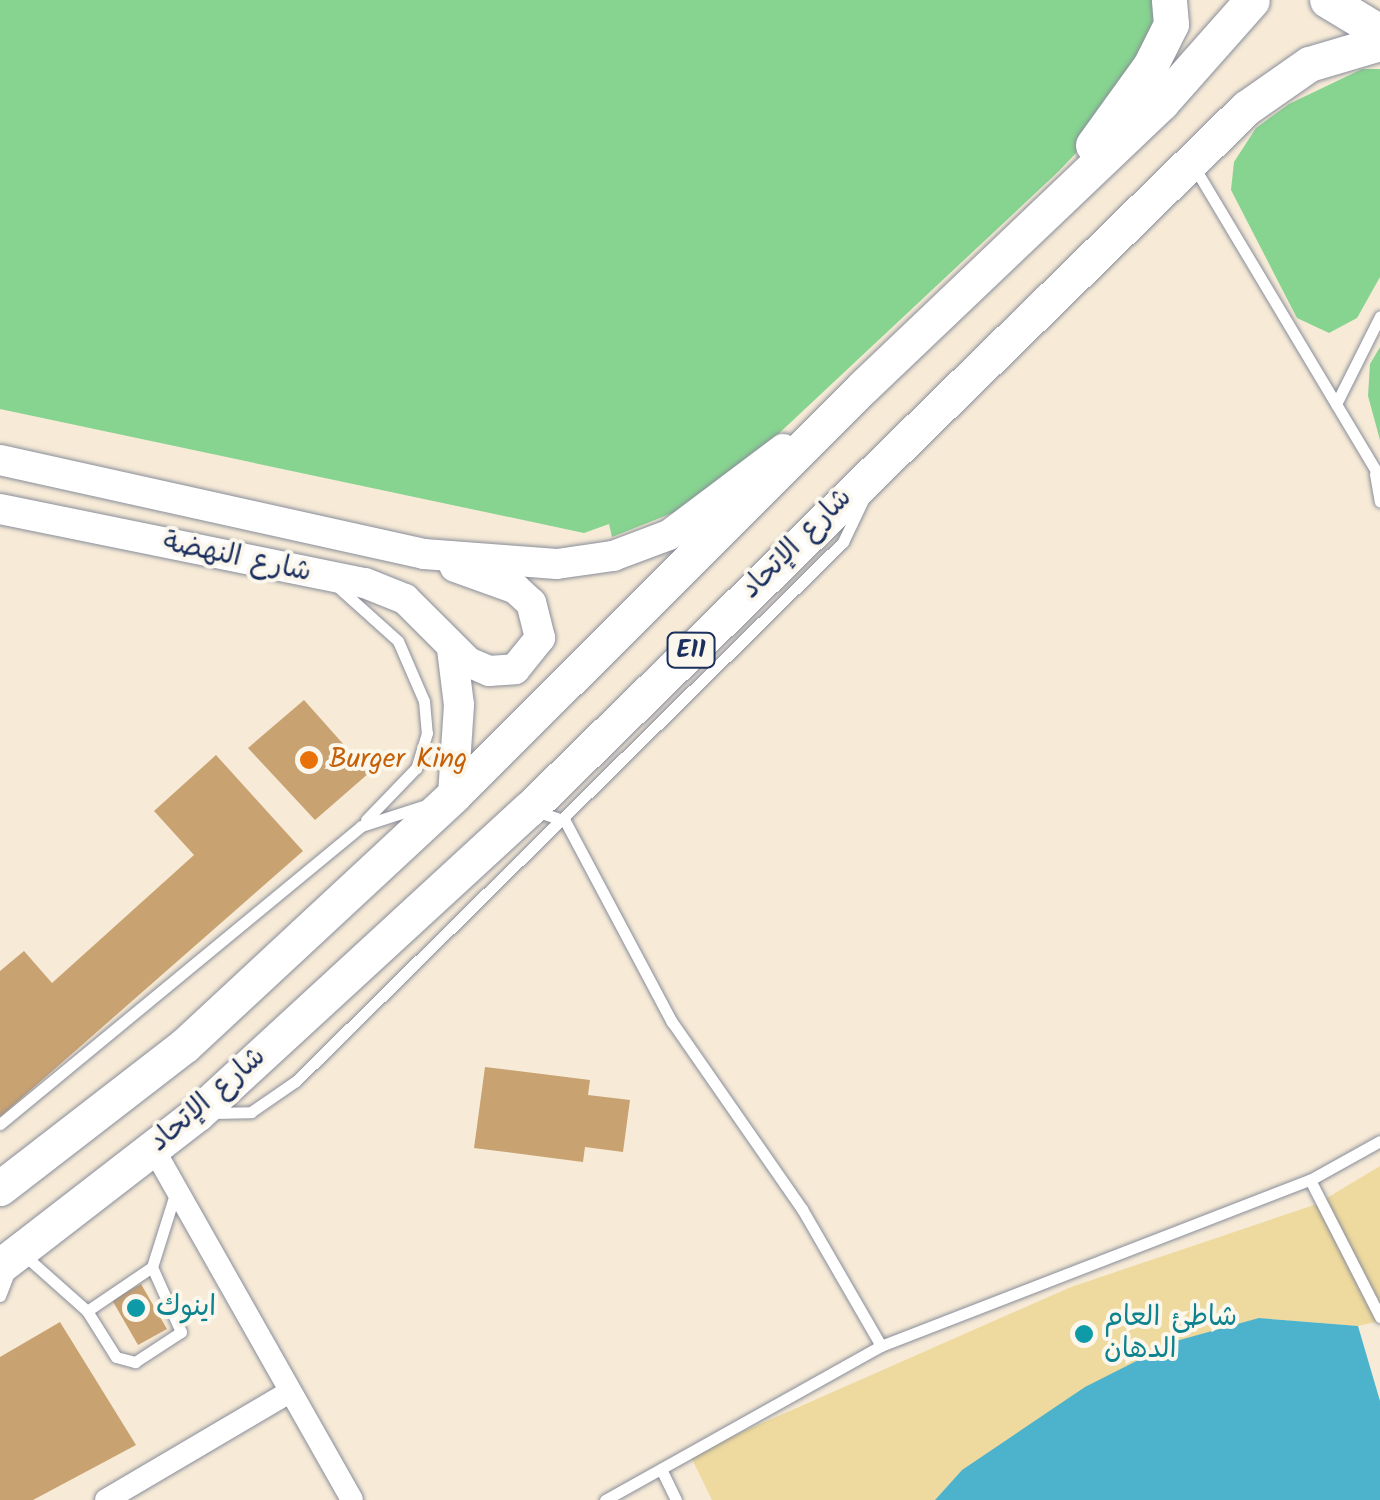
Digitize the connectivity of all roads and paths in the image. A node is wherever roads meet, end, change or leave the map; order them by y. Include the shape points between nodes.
1 (1169, 0) edge
2 (1252, 0) edge
3 (1326, 0) edge
4 (1380, 32) edge
5 (1380, 43) edge
6 (1191, 162) junction
7 (1041, 217) junction
8 (1380, 316) edge
9 (864, 386) junction
10 (1336, 404) junction
11 (883, 459) junction
12 (0, 460) edge
13 (1377, 476) edge
14 (1380, 502) edge
15 (0, 508) edge
16 (424, 554) junction
17 (324, 576) junction
18 (452, 649) junction
19 (454, 796) junction
20 (530, 809) junction
21 (565, 821) junction
22 (361, 826) junction
23 (198, 1113) junction
24 (0, 1124) edge
25 (1380, 1141) edge
26 (153, 1148) junction
27 (1310, 1180) junction
28 (0, 1188) edge
29 (176, 1189) junction
30 (12, 1257) edge
31 (152, 1267) junction
32 (0, 1296) edge
33 (86, 1311) junction
34 (1380, 1317) edge
35 (881, 1346) junction
36 (290, 1392) junction
37 (661, 1468) junction
38 (106, 1500) edge
39 (352, 1500) edge
40 (605, 1500) edge
41 (676, 1500) edge

1 - 7 main road via 1171,24 1150,66
2 - 7 main road, شارع الإتحاد / E11 via 1161,103
3 - 4 main road
5 - 6 main road, شارع الإتحاد / E11 via 1309,64 1246,108
6 - 10 lane
6 - 11 main road, شارع الإتحاد / E11
7 - 9 main road, شارع الإتحاد / E11
8 - 10 lane
9 - 16 main road via 669,535 613,556 557,564
9 - 19 main road, شارع الإتحاد / E11
10 - 13 lane
11 - 20 main road, شارع الإتحاد / E11
11 - 21 lane via 843,542
12 - 16 main road, شارع النهضة
13 - 14 lane
15 - 17 main road, شارع النهضة
16 - 18 main road via 516,589 540,619 540,638 515,669 489,671
17 - 18 main road, شارع النهضة via 405,599
17 - 22 lane via 398,641 424,701 427,733 416,768
18 - 19 main road via 459,705
19 - 22 lane
19 - 28 main road, شارع الإتحاد / E11 via 185,1045
20 - 21 lane
20 - 23 main road, شارع الإتحاد / E11
21 - 23 lane via 296,1081 250,1112
21 - 35 lane via 672,1022 802,1209
22 - 24 lane
23 - 26 main road, شارع الإتحاد / E11
25 - 27 lane
26 - 29 street
26 - 30 main road, شارع الإتحاد / E11
27 - 34 lane
27 - 35 lane
29 - 31 lane
29 - 36 street
30 - 32 lane
30 - 33 lane
31 - 33 lane
31 - 33 lane via 181,1321 174,1339 124,1362
35 - 37 lane
36 - 38 street
36 - 39 street
37 - 40 lane
37 - 41 lane

